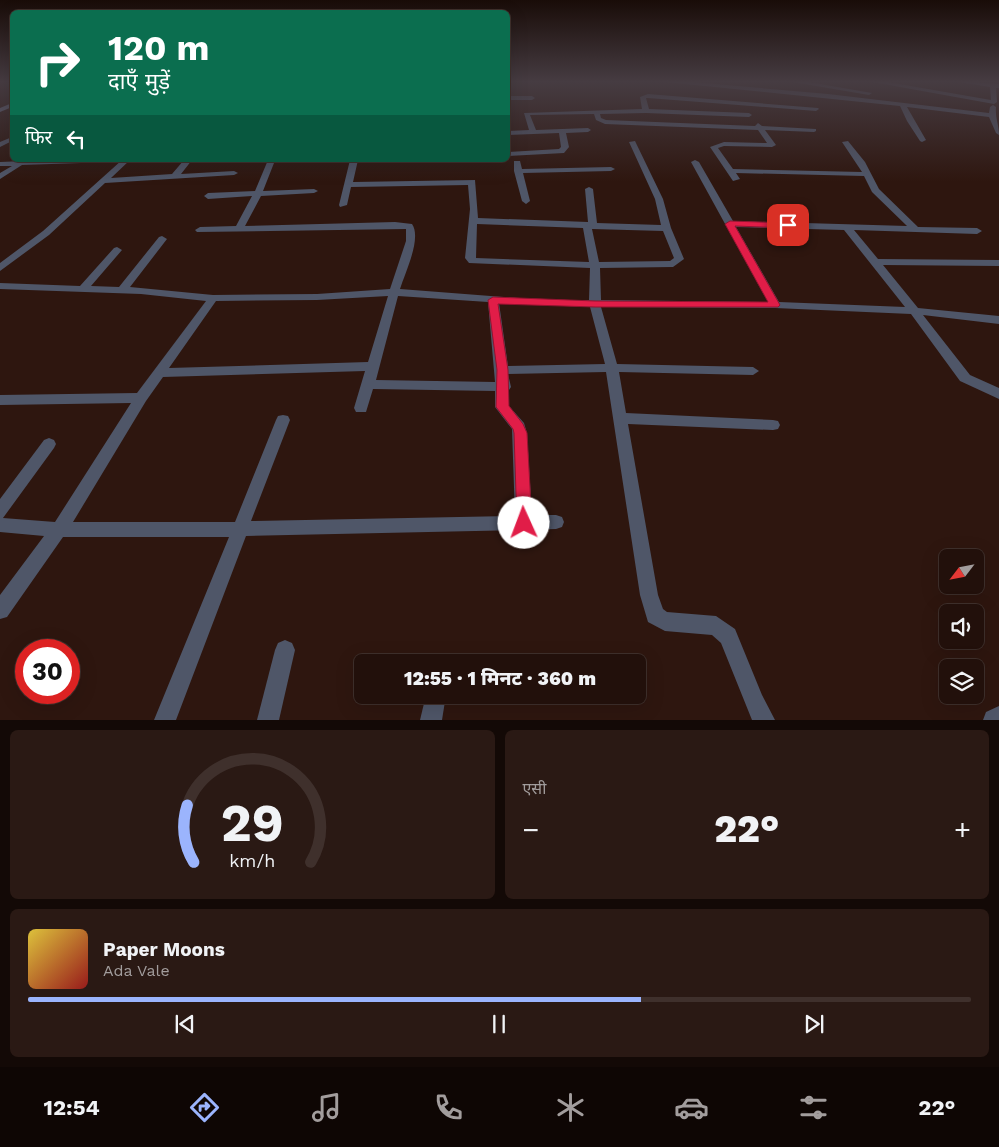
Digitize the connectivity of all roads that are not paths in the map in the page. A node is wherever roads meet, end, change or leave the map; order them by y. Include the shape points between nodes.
1 (526, 115) edge
2 (597, 115) edge
3 (739, 115) edge
4 (749, 115) joint
5 (906, 115) edge
6 (994, 115) edge
7 (761, 128) junction
8 (588, 130) dead end
9 (814, 130) dead end
10 (562, 131) junction
11 (533, 132) junction
12 (510, 133) edge
13 (999, 133) edge
14 (922, 140) dead end
15 (633, 142) dead end
16 (846, 142) dead end
17 (511, 154) edge
18 (23, 162) edge
19 (124, 162) edge
20 (186, 162) edge
21 (271, 162) edge
22 (354, 162) edge
23 (695, 162) dead end
24 (0, 164) edge
25 (611, 169) dead end
26 (518, 171) junction
27 (731, 171) junction
28 (234, 173) dead end
29 (866, 174) junction
30 (0, 177) edge
31 (174, 177) junction
32 (736, 179) dead end
33 (102, 181) junction
34 (349, 185) junction
35 (588, 190) dead end
36 (314, 191) dead end
37 (258, 194) junction
38 (208, 196) dead end
39 (526, 201) dead end
40 (343, 205) dead end
41 (473, 221) junction
42 (730, 224) junction
43 (590, 226) junction
44 (846, 227) junction
45 (666, 228) junction
46 (914, 228) junction
47 (239, 229) junction
48 (200, 230) dead end
49 (977, 231) dead end
50 (162, 239) dead end
51 (117, 250) dead end
52 (876, 262) junction
53 (999, 263) edge
54 (595, 265) junction
55 (0, 268) edge
56 (0, 286) edge
57 (84, 288) junction
58 (122, 290) junction
59 (394, 292) junction
60 (212, 298) junction
61 (493, 300) junction
62 (595, 304) junction
63 (775, 305) junction
64 (914, 312) junction
65 (999, 320) edge
66 (373, 366) junction
67 (612, 368) junction
68 (502, 370) junction
69 (752, 371) dead end
70 (159, 373) junction
71 (368, 384) junction
72 (504, 387) junction
73 (999, 394) edge
74 (141, 398) junction
75 (0, 400) edge
76 (361, 408) dead end
77 (620, 418) junction
78 (283, 420) dead end
79 (773, 425) dead end
80 (49, 444) dead end
81 (0, 512) edge
82 (556, 522) dead end
83 (524, 523) junction
84 (0, 524) edge
85 (240, 529) junction
86 (59, 530) junction
87 (0, 610) edge
88 (285, 650) dead end
89 (435, 704) edge
90 (999, 717) edge
91 (165, 720) edge
92 (268, 720) edge
93 (432, 720) edge
94 (764, 720) edge
95 (994, 720) edge

1 - 11 street
2 - 7 street via 598,119 605,122
3 - 4 street
4 - 7 street
5 - 14 street
6 - 13 street
7 - 9 street
7 - 27 street via 772,145 724,144 714,147
8 - 10 street
10 - 11 street
10 - 17 street via 565,147 561,151
11 - 12 street
15 - 45 street via 659,199
16 - 29 street
17 - 26 street
18 - 24 street
18 - 30 street
19 - 33 street
20 - 31 street
21 - 37 street
22 - 34 street
23 - 42 street
25 - 26 street
26 - 39 street
27 - 29 street
27 - 32 street
28 - 31 street
29 - 46 street via 875,190
31 - 33 street
33 - 55 street via 46,233
34 - 40 street
34 - 41 street via 469,181 473,184
35 - 43 street
36 - 37 street
37 - 38 street
37 - 47 street
41 - 43 street
41 - 54 street via 470,258 473,261
42 - 44 street
42 - 63 street
43 - 45 street
43 - 54 street
44 - 46 street
44 - 52 street
45 - 54 street via 678,262 668,265
46 - 49 street
47 - 48 street
47 - 59 street via 409,226 411,241
50 - 58 street
51 - 57 street
52 - 53 street
52 - 64 street
54 - 62 street
56 - 57 street
57 - 58 street
58 - 60 street
59 - 60 street
59 - 61 street
59 - 66 street
60 - 70 street
61 - 62 street
61 - 68 street
62 - 63 street
62 - 67 street
63 - 64 street
64 - 65 street
64 - 73 street via 965,378
66 - 70 street
66 - 71 street
67 - 68 street
67 - 69 street
67 - 77 street
68 - 72 street
70 - 74 street
71 - 72 street
71 - 76 street
72 - 83 street via 502,407 519,427 520,433
74 - 75 street
74 - 86 street
77 - 79 street
77 - 94 street via 655,615 665,621 716,626 723,630
78 - 85 street
80 - 81 street
82 - 83 street
83 - 85 street
84 - 86 street
85 - 86 street
85 - 91 street
86 - 87 street
88 - 92 street
89 - 93 street
90 - 95 street

